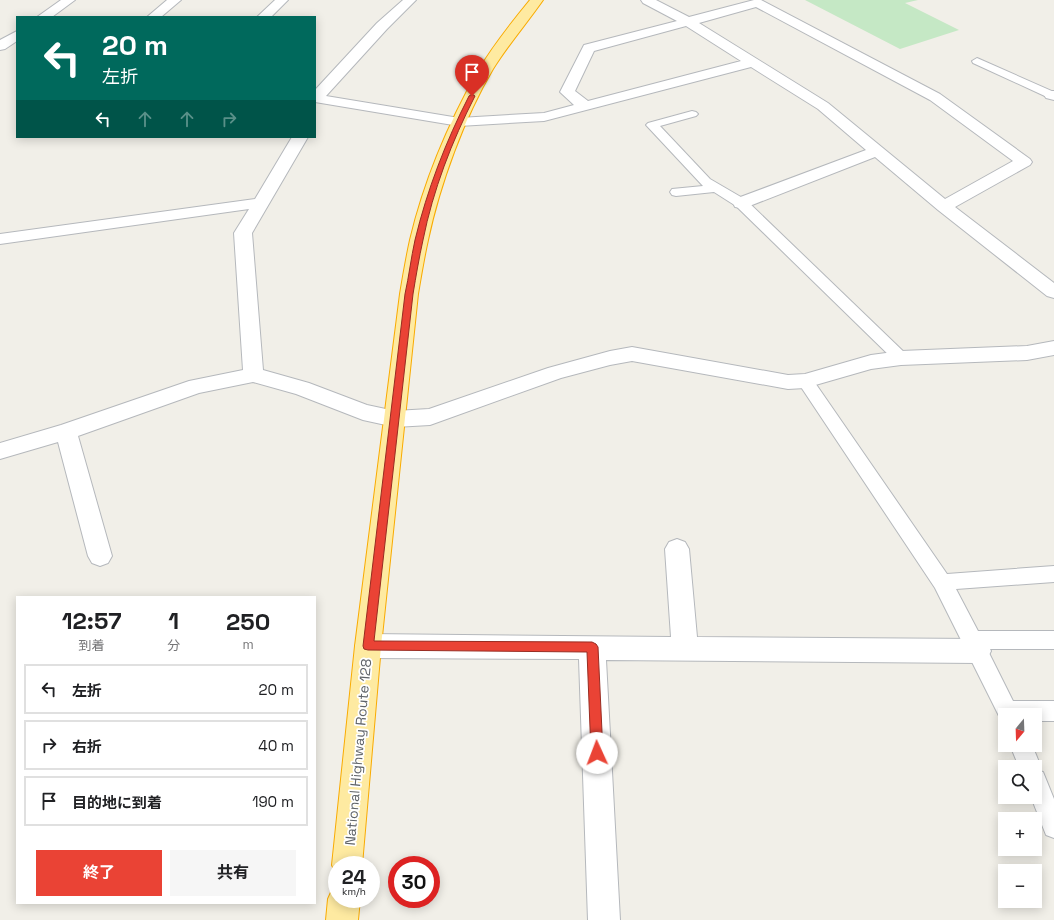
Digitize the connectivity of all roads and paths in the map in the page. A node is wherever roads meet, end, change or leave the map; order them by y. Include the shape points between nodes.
1 (69, 0) edge
2 (175, 0) edge
3 (282, 0) edge
4 (410, 0) edge
5 (537, 0) edge
6 (647, 0) edge
7 (45, 16) edge
8 (154, 16) edge
9 (264, 16) edge
10 (689, 22) junction
11 (16, 36) edge
12 (0, 48) edge
13 (16, 52) edge
14 (977, 61) dead end
15 (752, 62) junction
16 (1053, 95) edge
17 (317, 102) edge
18 (585, 106) junction
19 (692, 114) dead end
20 (459, 122) junction
21 (299, 138) edge
22 (876, 151) junction
23 (716, 188) junction
24 (676, 192) dead end
25 (259, 203) junction
26 (742, 204) junction
27 (944, 206) junction
28 (0, 239) edge
29 (1054, 292) edge
30 (1054, 348) edge
31 (901, 358) junction
32 (252, 375) junction
33 (805, 381) junction
34 (395, 419) junction
35 (66, 432) junction
36 (0, 452) edge
37 (677, 549) dead end
38 (100, 556) dead end
39 (1054, 574) edge
40 (942, 582) junction
41 (1054, 640) edge
42 (368, 646) junction
43 (975, 646) junction
44 (592, 647) junction
45 (685, 648) junction
46 (1006, 708) edge
47 (1054, 711) edge
48 (1042, 712) edge
49 (1042, 797) edge
50 (1054, 827) edge
51 (348, 856) edge
52 (343, 908) edge
53 (342, 920) edge
54 (604, 920) edge

1 - 7 street
2 - 8 street
3 - 9 street
4 - 17 street via 382,26
5 - 20 highway, National Highway Route 128 via 486,70
6 - 10 street
10 - 15 street
10 - 18 street via 589,48 567,92
10 - 27 street via 757,4 935,97 1024,162
11 - 12 street
12 - 13 street
14 - 16 lane
15 - 18 street
15 - 22 street via 823,106
17 - 20 street
18 - 20 street via 544,118
19 - 23 lane via 652,125 706,182
20 - 34 highway, National Highway Route 128 via 433,190 419,240 409,294
21 - 25 street
22 - 26 street
22 - 27 street
23 - 24 lane
23 - 26 lane
25 - 28 street
25 - 32 street via 243,233
26 - 31 lane
27 - 29 street
30 - 31 street via 1027,353
31 - 33 street via 871,362
32 - 34 street via 302,388 363,412
32 - 35 street via 196,386
33 - 34 street via 788,382 632,354 555,373 430,418
33 - 40 lane
34 - 42 highway, National Highway Route 128
35 - 36 street
35 - 38 street
37 - 45 street
39 - 40 lane
40 - 43 lane
41 - 43 lane
42 - 44 street
42 - 51 highway, National Highway Route 128
43 - 45 street
43 - 46 lane
44 - 45 street
44 - 54 street
47 - 48 lane
49 - 50 lane
52 - 53 highway

